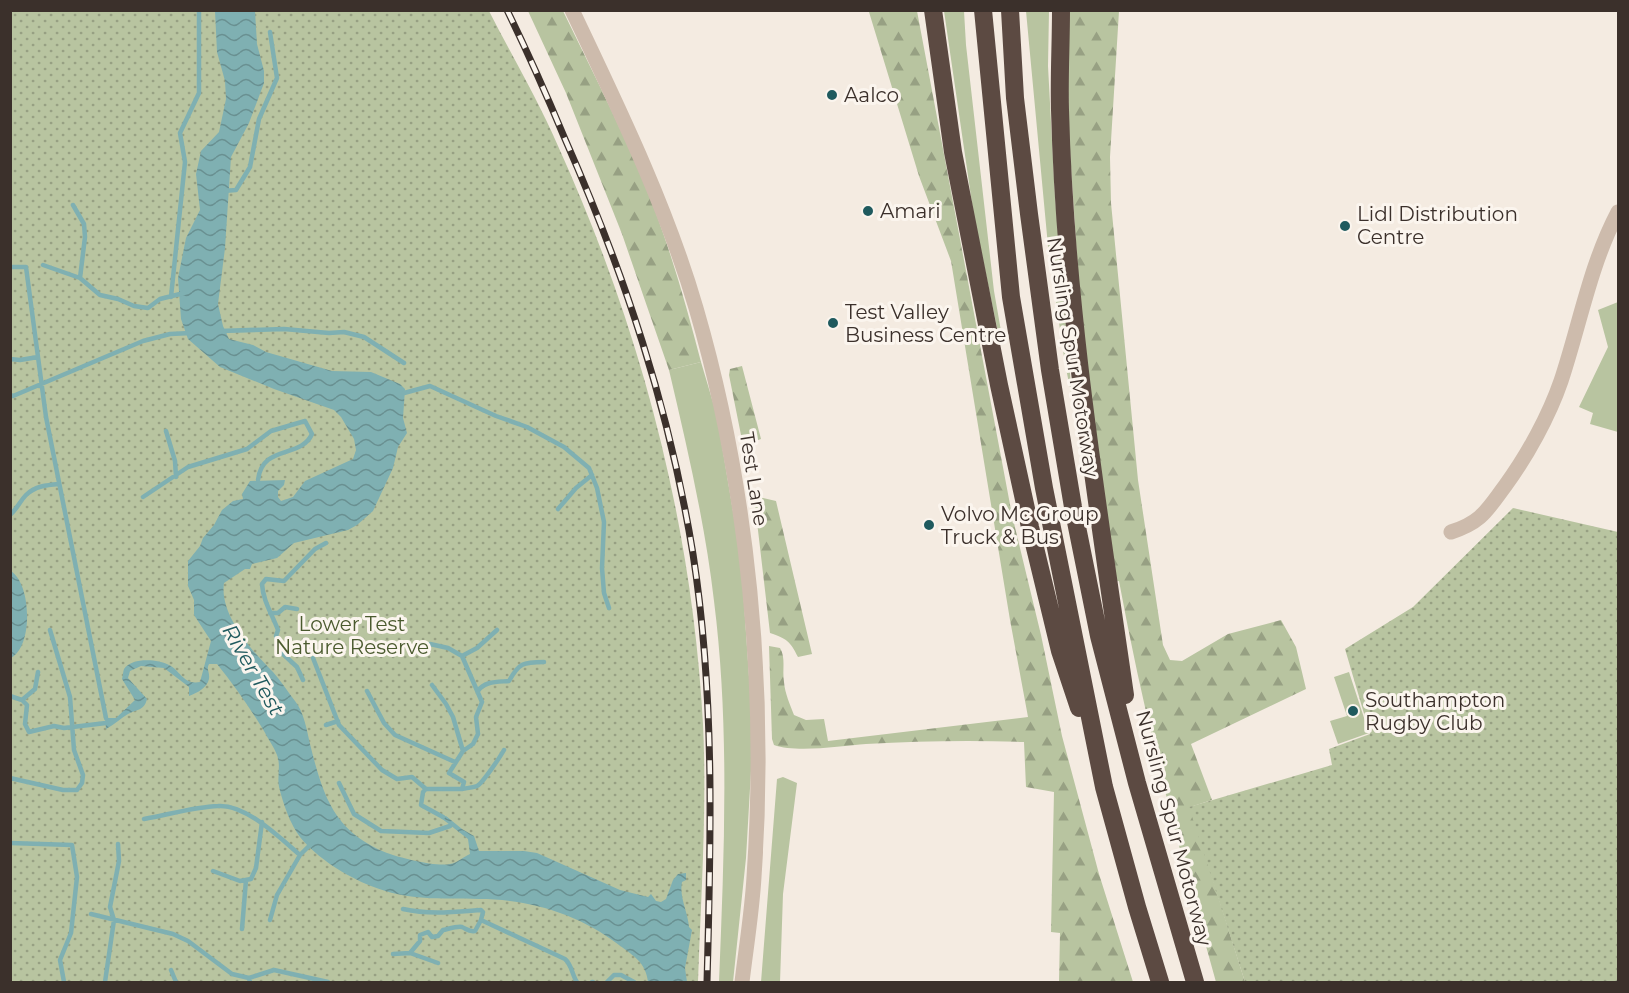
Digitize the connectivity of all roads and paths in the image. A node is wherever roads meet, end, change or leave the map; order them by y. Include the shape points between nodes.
1 (572, 10) edge
2 (933, 10) edge
3 (983, 10) edge
4 (1010, 10) edge
5 (1061, 10) edge
6 (1618, 212) edge
7 (1451, 532) dead end
8 (1137, 783) junction
9 (1104, 787) junction
10 (742, 982) edge
11 (1160, 982) edge
12 (1195, 982) edge

1 - 10 street, Test Lane via 659,202 680,260 704,338 734,474 754,633 758,787 754,879
2 - 9 highway via 953,152 1030,527 1060,651
3 - 9 highway via 1011,297 1044,488
4 - 8 highway, Nursling Spur Motorway via 1015,98 1029,214 1064,450 1099,636
5 - 8 highway via 1060,109 1066,230 1081,379
6 - 7 street via 1590,281 1560,383 1525,458 1483,516
8 - 12 highway, Nursling Spur Motorway
9 - 11 highway

